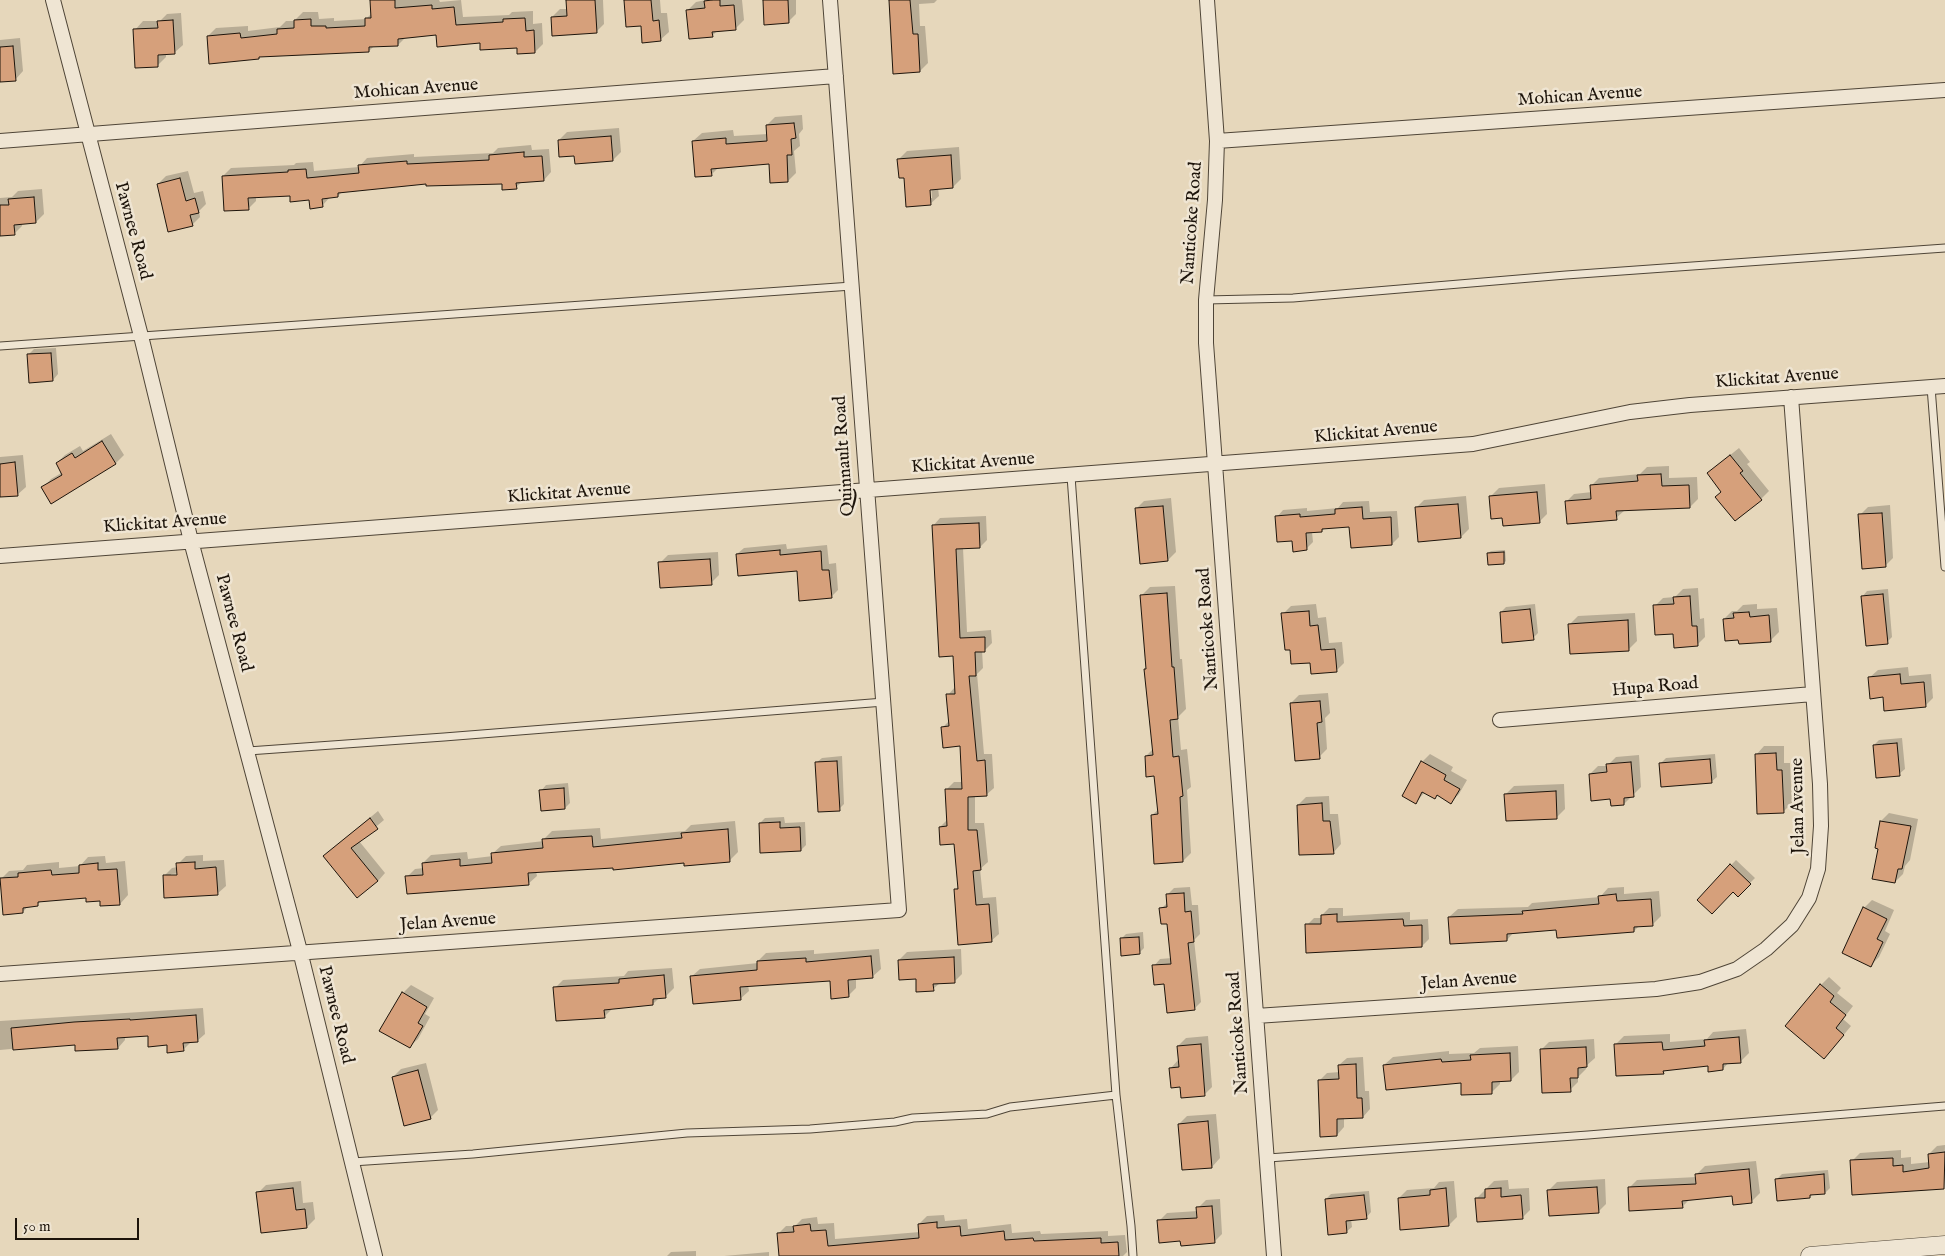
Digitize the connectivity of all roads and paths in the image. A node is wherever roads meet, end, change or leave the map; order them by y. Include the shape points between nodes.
1 (53, 0) edge
2 (830, 0) edge
3 (1207, 0) edge
4 (836, 76) junction
5 (1945, 90) edge
6 (88, 135) junction
7 (1217, 141) junction
8 (0, 142) edge
9 (1945, 248) edge
10 (852, 286) junction
11 (1206, 300) junction
12 (141, 336) junction
13 (0, 346) edge
14 (1945, 386) edge
15 (1931, 387) junction
16 (1791, 397) junction
17 (1215, 464) junction
18 (1071, 476) junction
19 (866, 490) junction
20 (191, 541) junction
21 (0, 556) edge
22 (1945, 567) edge
23 (1812, 694) junction
24 (884, 702) junction
25 (1500, 720) dead end
26 (248, 750) junction
27 (899, 910) joint
28 (300, 951) junction
29 (0, 974) edge
30 (1256, 1016) junction
31 (1116, 1095) junction
32 (1945, 1106) edge
33 (1268, 1158) junction
34 (352, 1162) junction
35 (1945, 1245) edge
36 (375, 1256) edge
37 (1133, 1256) edge
38 (1274, 1256) edge
39 (1810, 1256) edge

1 - 6 street, Pawnee Road
2 - 4 street, Quinnault Road
3 - 7 street, Nanticoke Road
4 - 6 street, Mohican Avenue
4 - 10 street, Quinnault Road
5 - 7 street, Mohican Avenue
6 - 8 street, Mohican Avenue
6 - 12 street, Pawnee Road
7 - 11 street, Nanticoke Road via 1216,200
9 - 11 lane via 1293,298
10 - 12 lane
10 - 19 street, Quinnault Road
11 - 17 street, Nanticoke Road
12 - 13 lane
12 - 20 street, Pawnee Road
14 - 15 street, Klickitat Avenue
15 - 16 street, Klickitat Avenue
15 - 22 lane
16 - 17 street, Klickitat Avenue via 1630,412 1473,444
16 - 23 street, Jelan Avenue
17 - 18 street, Klickitat Avenue
17 - 30 street, Nanticoke Road
18 - 19 street, Klickitat Avenue
18 - 31 lane
19 - 20 street, Klickitat Avenue
19 - 24 street, Quinnault Road
20 - 21 street, Klickitat Avenue
20 - 26 street, Pawnee Road
23 - 25 street, Hupa Road
23 - 30 street, Jelan Avenue via 1820,784 1818,869 1809,898 1792,925 1737,969 1700,982 1656,989
24 - 26 lane
24 - 27 street, Quinnault Road
26 - 28 street, Pawnee Road
27 - 28 street, Jelan Avenue
28 - 29 street, Jelan Avenue
28 - 34 street, Pawnee Road
30 - 33 street, Nanticoke Road
31 - 34 lane via 1010,1107 987,1114 810,1129 687,1133
31 - 37 lane
32 - 33 lane
33 - 38 street, Nanticoke Road
34 - 36 street, Pawnee Road
35 - 39 street

